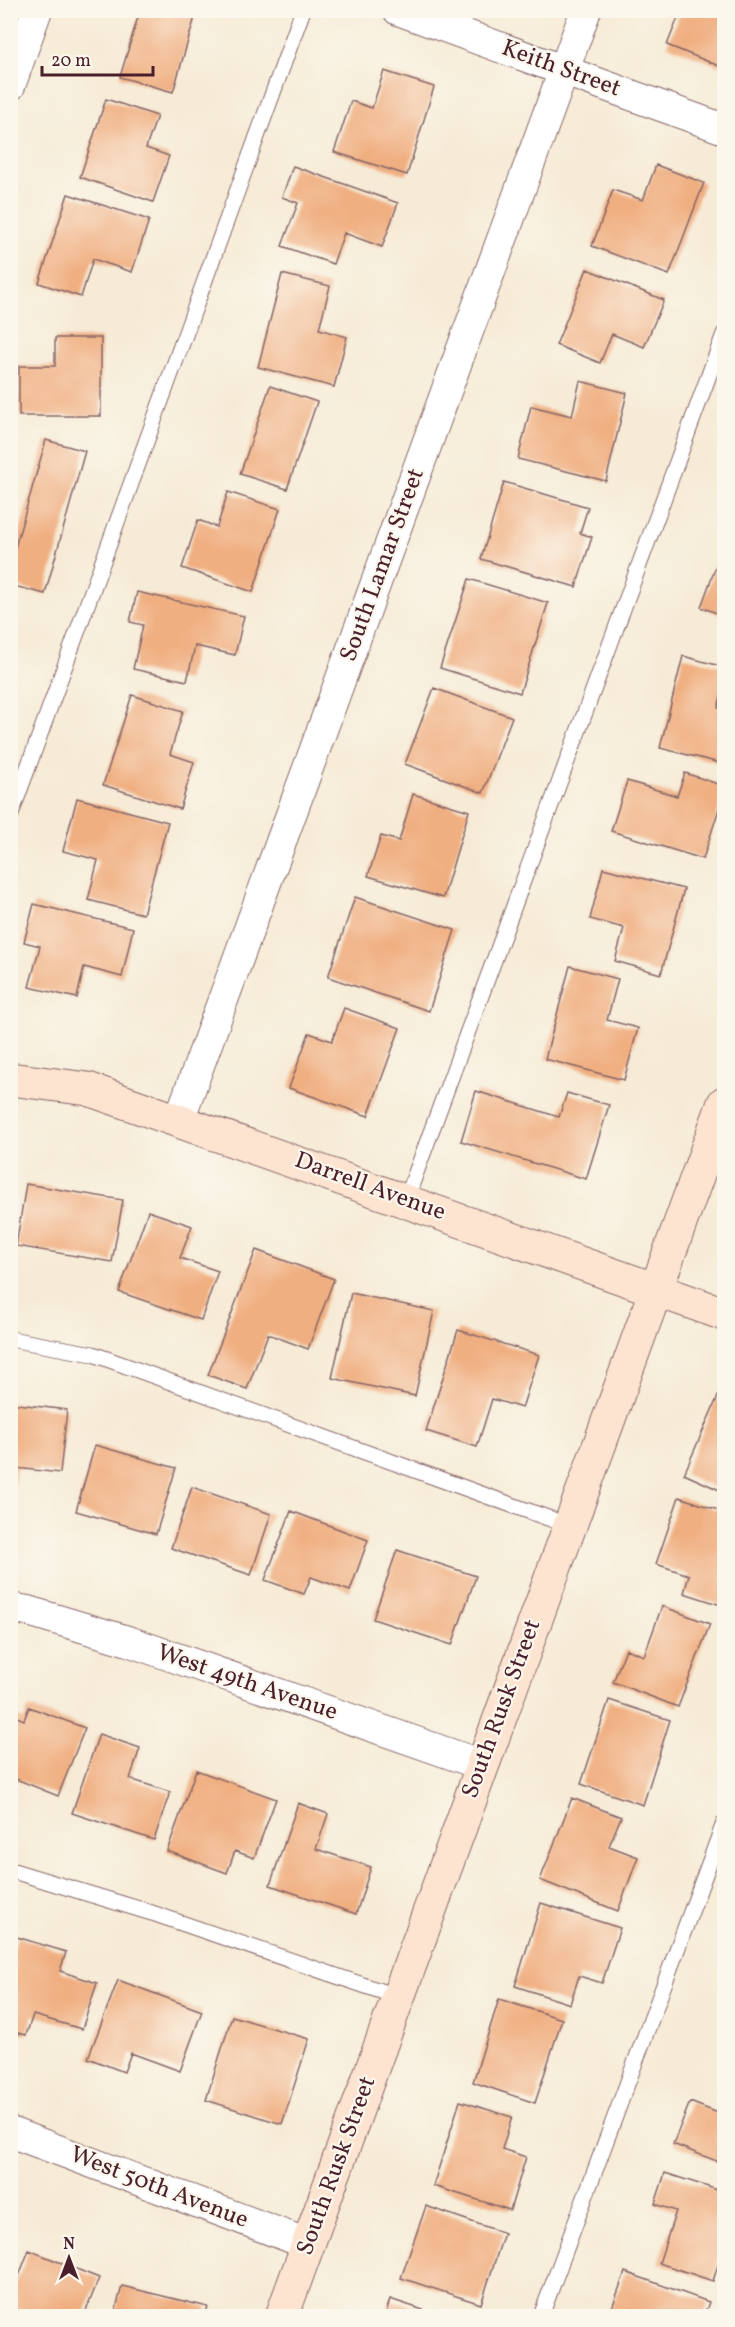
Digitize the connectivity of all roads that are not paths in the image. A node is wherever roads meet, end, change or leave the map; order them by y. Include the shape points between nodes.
1 (37, 10) edge
2 (303, 10) edge
3 (398, 10) edge
4 (586, 10) edge
5 (565, 71) junction
6 (10, 86) edge
7 (724, 129) edge
8 (724, 334) edge
9 (10, 817) edge
10 (10, 1079) edge
11 (724, 1102) edge
12 (179, 1120) junction
13 (406, 1200) junction
14 (657, 1290) junction
15 (724, 1314) edge
16 (10, 1339) edge
17 (570, 1526) junction
18 (10, 1608) edge
19 (482, 1765) junction
20 (724, 1823) edge
21 (10, 1870) edge
22 (398, 1997) junction
23 (10, 2132) edge
24 (308, 2244) junction
25 (282, 2316) edge
26 (541, 2316) edge

1 - 6 street
2 - 9 lane
3 - 5 street, Keith Street
4 - 5 street, South Lamar Street
5 - 7 street, Keith Street
5 - 12 street, South Lamar Street
8 - 13 lane
10 - 12 street, Darrell Avenue via 88,1089
11 - 14 street, South Rusk Street
12 - 13 street, Darrell Avenue
13 - 14 street, Darrell Avenue
14 - 15 street, Darrell Avenue
14 - 17 street, South Rusk Street
16 - 17 lane via 93,1354
17 - 19 street, South Rusk Street
18 - 19 street, West 49th Avenue via 128,1641
19 - 22 street, South Rusk Street
20 - 26 lane
21 - 22 lane via 152,1913
22 - 24 street, South Rusk Street
23 - 24 street, West 50th Avenue
24 - 25 street, South Rusk Street

